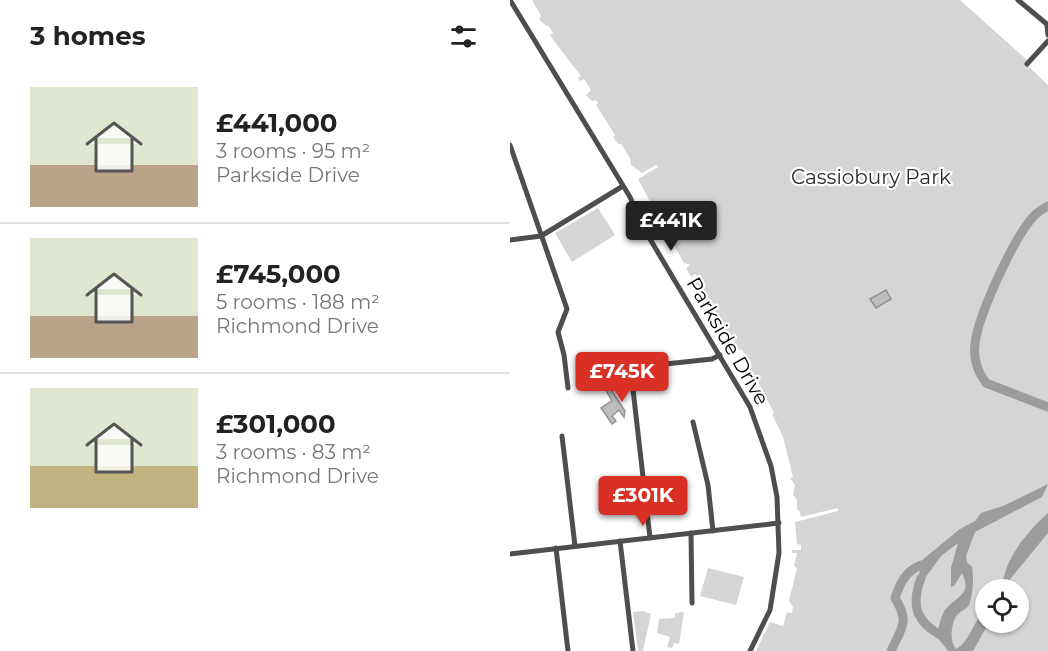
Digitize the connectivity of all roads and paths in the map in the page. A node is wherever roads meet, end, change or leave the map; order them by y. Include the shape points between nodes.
1 (510, 0) edge
2 (1018, 0) edge
3 (1047, 25) edge
4 (1048, 35) edge
5 (1048, 41) edge
6 (1027, 64) dead end
7 (510, 146) edge
8 (623, 186) junction
9 (541, 236) junction
10 (510, 240) edge
11 (720, 355) junction
12 (568, 388) dead end
13 (693, 422) dead end
14 (562, 436) dead end
15 (779, 523) junction
16 (713, 531) junction
17 (691, 533) junction
18 (650, 538) junction
19 (620, 541) junction
20 (575, 546) junction
21 (556, 548) junction
22 (510, 554) edge
23 (692, 603) dead end
24 (568, 651) edge
25 (633, 651) edge
26 (750, 651) edge

1 - 8 street, Parkside Drive
2 - 3 street
3 - 4 street
5 - 6 street
7 - 9 street
8 - 9 street
8 - 11 street, Parkside Drive via 644,230
9 - 10 street
9 - 12 street via 567,309 558,332
11 - 15 street, Parkside Drive via 750,407 763,439 775,480
11 - 18 street via 638,367 631,372
13 - 16 street via 708,485
14 - 20 street
15 - 16 street
15 - 26 street, Parkside Drive via 773,598
16 - 17 street
17 - 18 street
17 - 23 street
18 - 19 street
19 - 20 street
19 - 25 street
20 - 21 street
21 - 22 street
21 - 24 street

